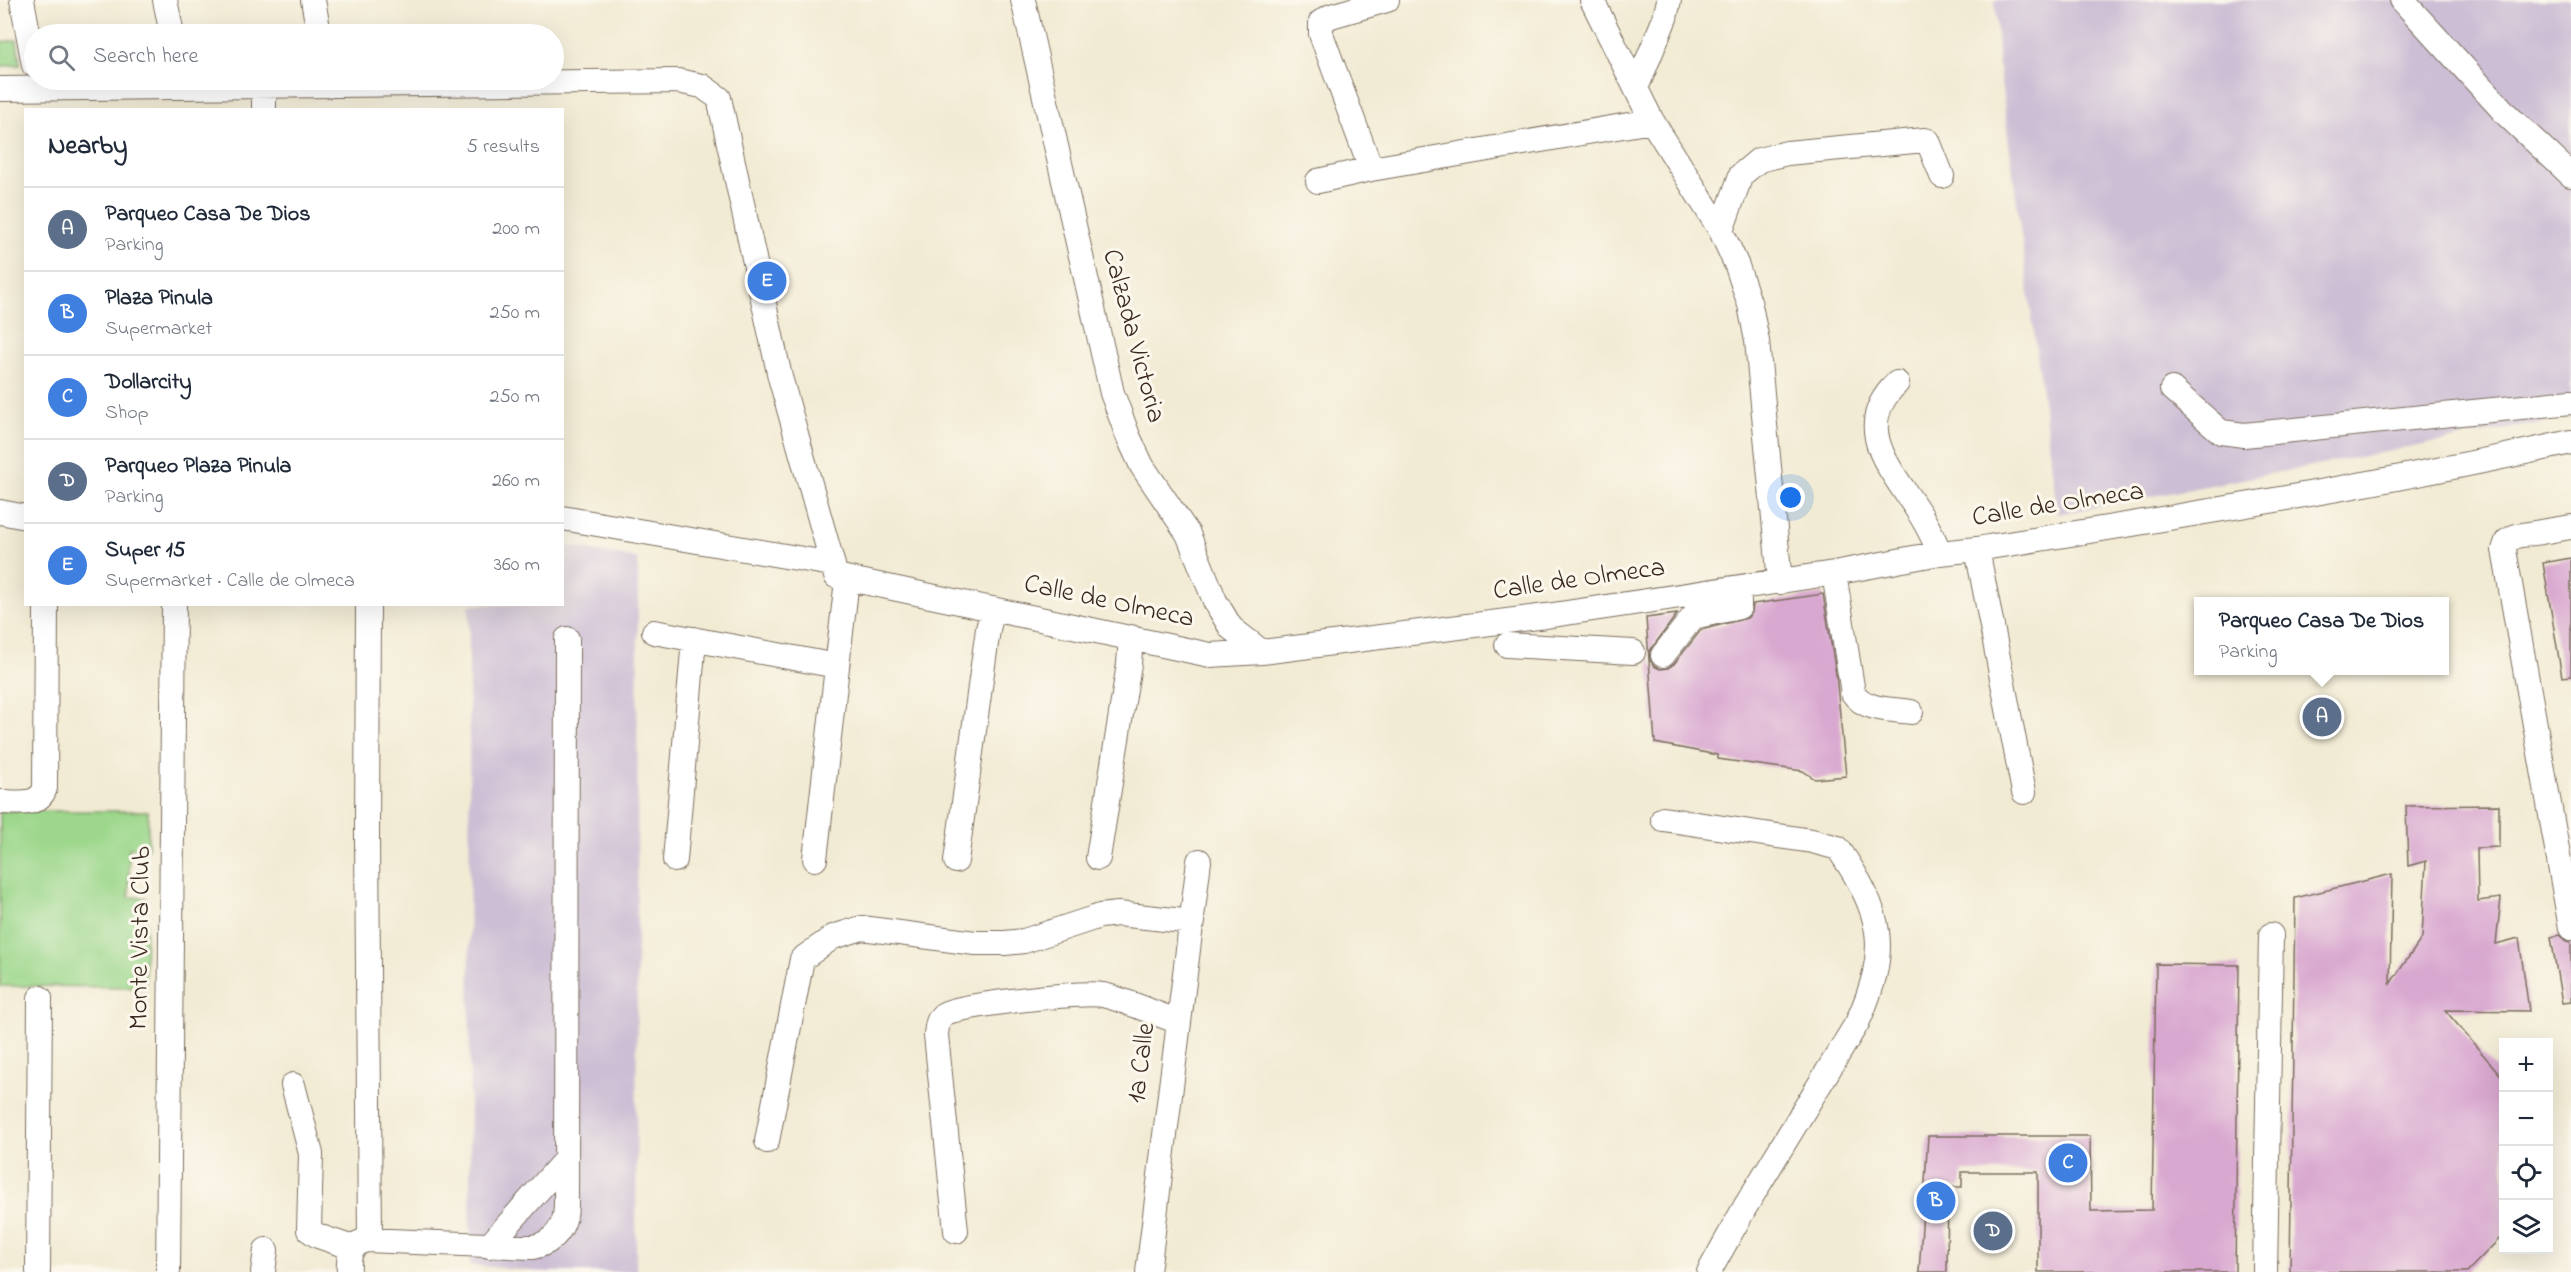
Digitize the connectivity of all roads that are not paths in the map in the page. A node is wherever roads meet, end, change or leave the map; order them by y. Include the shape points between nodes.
1 (22, 0) edge
2 (165, 0) edge
3 (313, 0) edge
4 (1023, 0) edge
5 (1387, 0) edge
6 (1592, 0) edge
7 (1669, 0) edge
8 (2402, 0) edge
9 (27, 24) edge
10 (170, 24) edge
11 (317, 24) edge
12 (564, 81) edge
13 (24, 82) edge
14 (1637, 86) junction
15 (0, 89) edge
16 (220, 90) edge
17 (296, 90) edge
18 (264, 98) edge
19 (1652, 121) junction
20 (1371, 169) junction
21 (2571, 175) edge
22 (1942, 176) dead end
23 (1318, 181) dead end
24 (1721, 231) junction
25 (1897, 383) dead end
26 (2172, 389) dead end
27 (2571, 402) edge
28 (2571, 442) edge
29 (0, 512) edge
30 (24, 518) edge
31 (564, 518) edge
32 (2571, 527) edge
33 (1977, 549) junction
34 (1940, 553) junction
35 (840, 572) junction
36 (1834, 573) junction
37 (1780, 582) junction
38 (1739, 588) junction
39 (46, 606) edge
40 (174, 606) edge
41 (368, 606) edge
42 (1546, 616) junction
43 (991, 619) junction
44 (654, 632) dead end
45 (1131, 638) junction
46 (567, 639) dead end
47 (694, 639) junction
48 (1507, 645) dead end
49 (1549, 648) junction
50 (1262, 652) junction
51 (1633, 652) dead end
52 (1663, 655) dead end
53 (837, 666) junction
54 (1911, 711) dead end
55 (2024, 792) dead end
56 (0, 802) edge
57 (2562, 816) edge
58 (1663, 819) dead end
59 (1098, 858) dead end
60 (815, 859) dead end
61 (675, 860) dead end
62 (956, 861) dead end
63 (1198, 861) dead end
64 (1193, 922) junction
65 (2571, 928) edge
66 (2271, 934) dead end
67 (40, 998) dead end
68 (1177, 1021) junction
69 (293, 1085) dead end
70 (767, 1141) dead end
71 (566, 1159) junction
72 (956, 1231) dead end
73 (489, 1246) junction
74 (357, 1251) edge
75 (38, 1272) edge
76 (168, 1272) edge
77 (1148, 1272) edge
78 (1709, 1272) edge
79 (2265, 1272) edge

1 - 9 street
2 - 10 street
3 - 11 street
4 - 50 street, Calzada Victoria via 1087,292 1116,404 1142,466 1188,534 1215,601 1231,628
5 - 20 street via 1321,22 1321,34
6 - 14 street
7 - 14 street
8 - 21 street via 2508,116
12 - 35 street via 678,81 702,86 719,98 780,377
13 - 15 street
14 - 19 street
16 - 18 street
17 - 18 street
19 - 20 street
19 - 24 street
20 - 23 street
22 - 24 street via 1925,140 1759,160 1741,175
24 - 37 street via 1750,305 1757,341
25 - 34 street via 1880,404 1877,445
26 - 27 street via 2221,432 2244,435
28 - 33 street, Calle de Olmeca via 2470,465
29 - 30 street
31 - 35 street, Calle de Olmeca
32 - 57 street via 2516,536 2507,541 2504,550
33 - 34 street, Calle de Olmeca
33 - 55 street
34 - 36 street, Calle de Olmeca
35 - 43 street, Calle de Olmeca
35 - 53 street via 846,606
36 - 37 street, Calle de Olmeca
36 - 54 street via 1853,693 1866,705
37 - 38 street, Calle de Olmeca
38 - 42 street, Calle de Olmeca
38 - 52 street via 1739,607 1693,617
39 - 56 street via 45,788 34,801
40 - 76 street, Monte Vista Club
41 - 74 street
42 - 49 street
42 - 50 street, Calle de Olmeca
43 - 45 street, Calle de Olmeca
43 - 62 street
44 - 47 street
45 - 50 street, Calle de Olmeca via 1210,655
45 - 59 street
46 - 71 street
47 - 53 street
47 - 61 street
48 - 49 street
49 - 51 street
53 - 60 street
57 - 65 street
58 - 78 street via 1838,848 1862,883 1879,933 1875,974 1857,1023
63 - 64 street, 1a Calle
64 - 68 street, 1a Calle
64 - 70 street via 1118,914 1100,916 1024,941 1005,943 975,943 862,928 833,938 802,959
66 - 79 street
67 - 75 street
68 - 72 street via 1102,994 998,1003 945,1013 938,1020 936,1035
68 - 77 street, 1a Calle
69 - 74 street via 311,1154 309,1230
71 - 73 street
71 - 73 street via 566,1214 555,1236 541,1246
73 - 74 street

